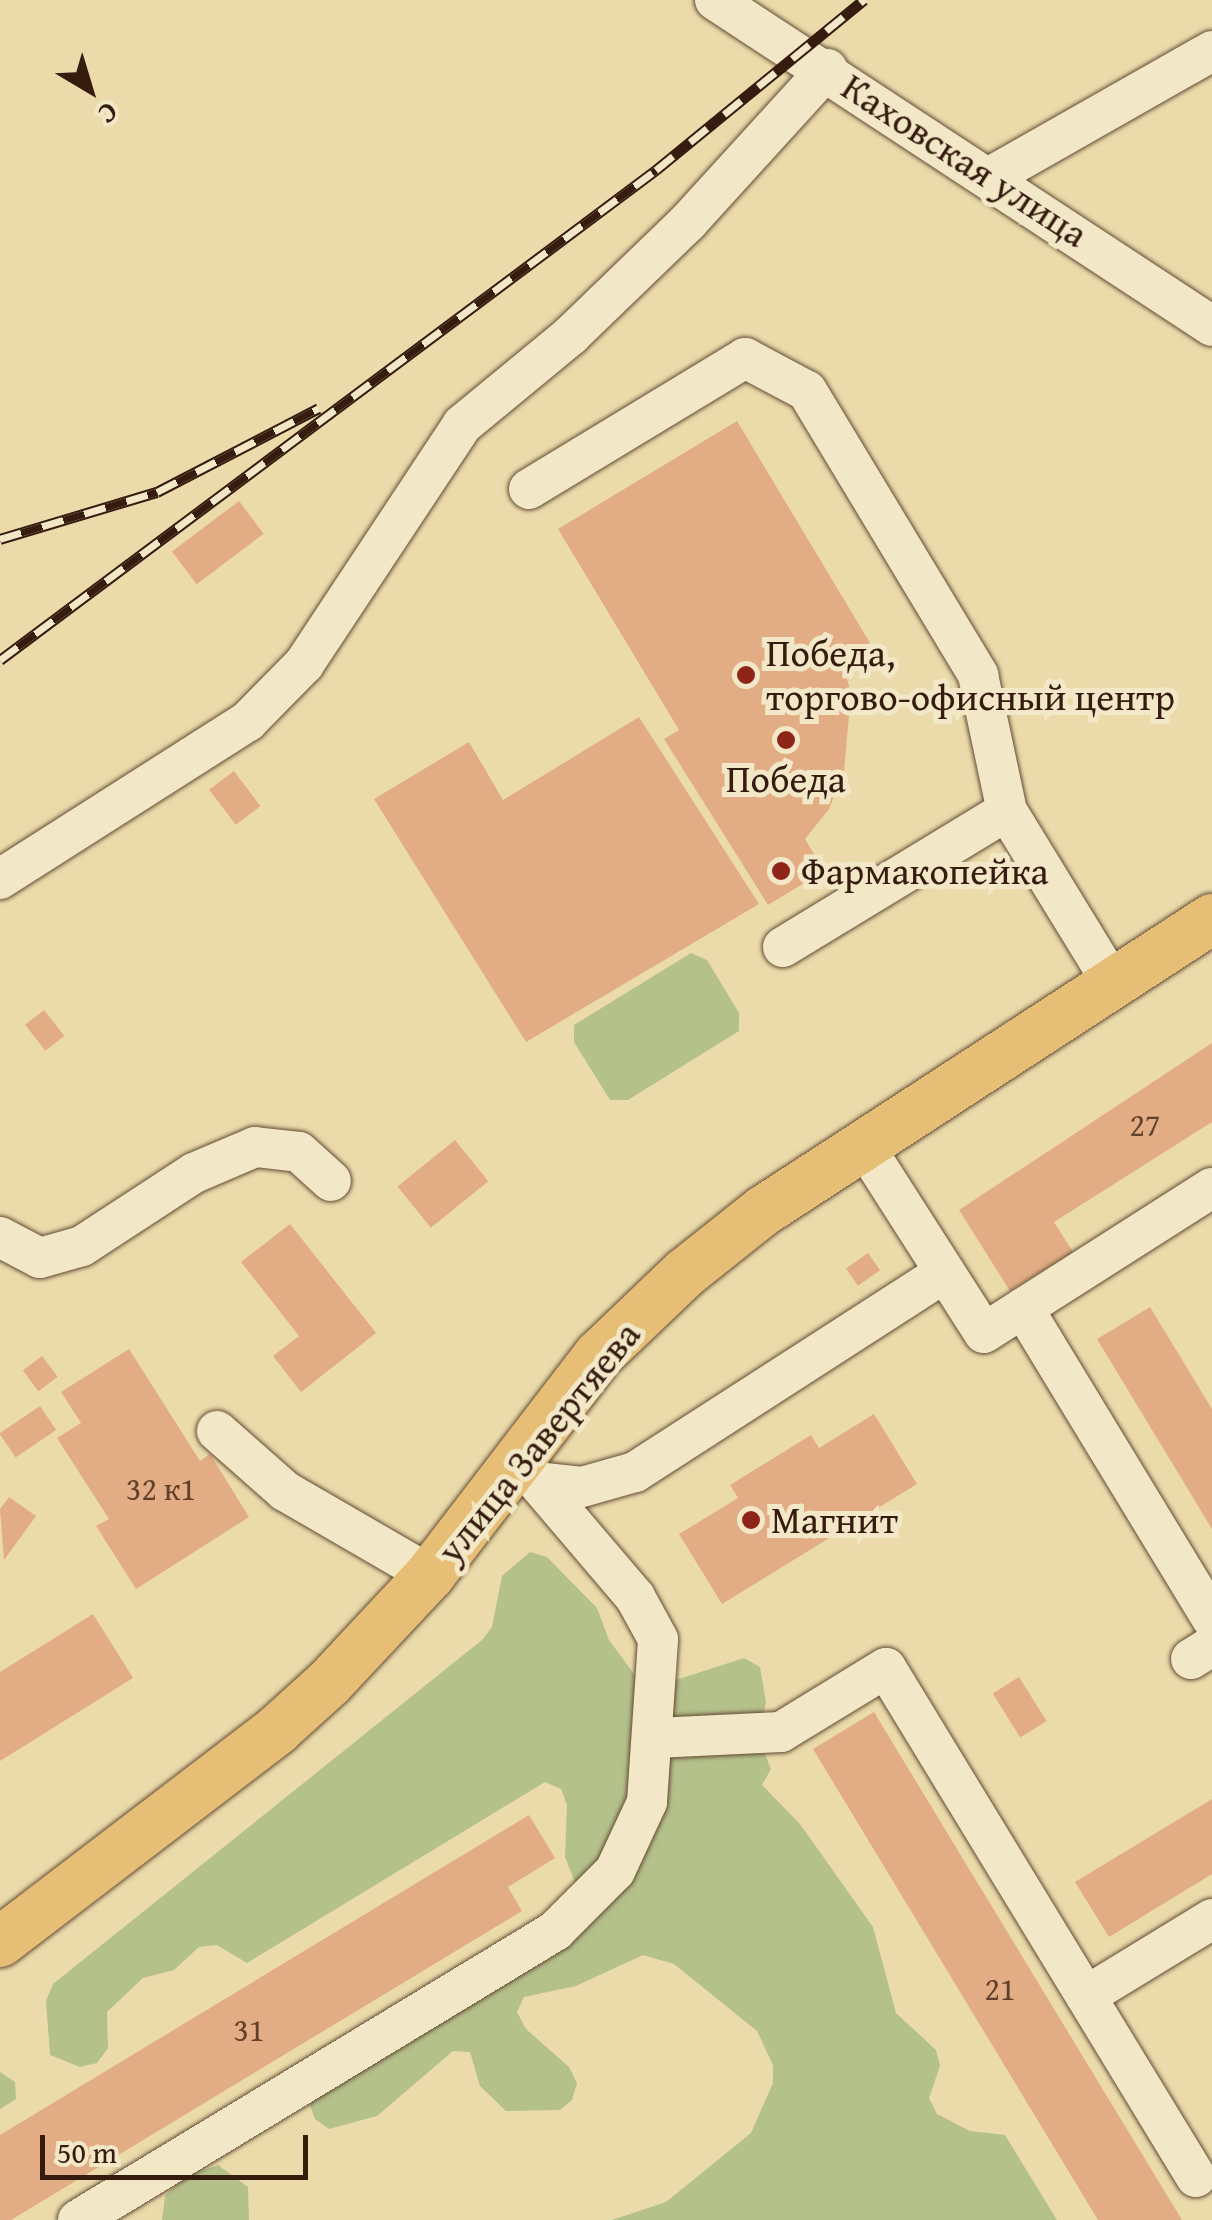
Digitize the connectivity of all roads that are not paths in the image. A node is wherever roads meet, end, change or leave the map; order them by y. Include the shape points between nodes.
1 (715, 0) edge
2 (1212, 51) edge
3 (827, 69) junction
4 (992, 176) junction
5 (1212, 326) edge
6 (529, 489) dead end
7 (1007, 811) junction
8 (0, 879) edge
9 (1212, 919) edge
10 (783, 946) dead end
11 (1113, 984) junction
12 (863, 1144) junction
13 (331, 1182) dead end
14 (1212, 1188) edge
15 (0, 1237) edge
16 (944, 1273) junction
17 (1023, 1308) junction
18 (217, 1431) dead end
19 (532, 1473) junction
20 (430, 1575) junction
21 (1212, 1619) edge
22 (655, 1738) junction
23 (1212, 1919) edge
24 (0, 1942) edge
25 (1086, 1996) junction
26 (1207, 2183) edge
27 (78, 2220) edge

1 - 3 street, Каховская улица
2 - 4 street
3 - 4 street, Каховская улица
3 - 8 street via 688,222 571,336 462,425 304,664 248,721
4 - 5 street, Каховская улица
6 - 7 street via 745,358 807,391 978,675
7 - 10 street
7 - 11 street
9 - 11 main road, улица Завертяева
11 - 12 main road, улица Завертяева
12 - 16 street
12 - 19 main road, улица Завертяева via 685,1273 598,1356
13 - 15 street via 299,1152 256,1147 194,1173 82,1246 40,1258 12,1249
14 - 17 street
16 - 17 street via 984,1332
16 - 19 street via 635,1472 582,1487
17 - 21 street
18 - 20 street via 285,1492
19 - 20 main road, улица Завертяева
19 - 22 street via 635,1597 658,1639
20 - 24 main road, улица Завертяева via 278,1730
22 - 25 street via 781,1732 886,1668
22 - 27 street via 647,1802 616,1871 555,1931
23 - 25 street
25 - 26 street

